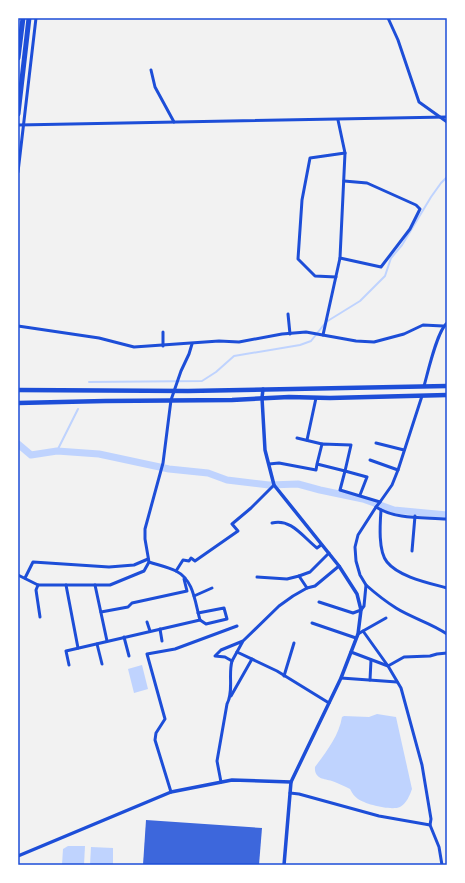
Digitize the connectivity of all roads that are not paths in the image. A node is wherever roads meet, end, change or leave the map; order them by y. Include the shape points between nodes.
1 (23, 18) edge
2 (29, 18) edge
3 (36, 18) edge
4 (388, 18) edge
5 (18, 58) edge
6 (151, 70) dead end
7 (18, 114) edge
8 (447, 117) edge
9 (442, 118) junction
10 (338, 120) junction
11 (174, 122) junction
12 (447, 122) edge
13 (18, 125) edge
14 (23, 126) junction
15 (345, 153) junction
16 (18, 172) edge
17 (344, 181) junction
18 (340, 258) junction
19 (336, 277) junction
20 (288, 314) dead end
21 (447, 323) edge
22 (18, 326) edge
23 (443, 326) junction
24 (163, 332) dead end
25 (290, 334) junction
26 (323, 335) junction
27 (192, 344) junction
28 (163, 346) junction
29 (447, 386) edge
30 (424, 387) junction
31 (263, 389) junction
32 (18, 390) edge
33 (175, 391) junction
34 (447, 395) edge
35 (422, 396) junction
36 (262, 398) junction
37 (316, 398) junction
38 (171, 400) junction
39 (18, 403) edge
40 (296, 438) dead end
41 (307, 440) junction
42 (376, 443) dead end
43 (322, 444) junction
44 (404, 450) junction
45 (370, 460) dead end
46 (269, 464) junction
47 (317, 464) junction
48 (398, 470) junction
49 (345, 472) junction
50 (274, 485) junction
51 (360, 496) junction
52 (380, 502) junction
53 (376, 507) junction
54 (381, 510) junction
55 (415, 516) junction
56 (447, 519) edge
57 (272, 523) dead end
58 (321, 545) junction
59 (412, 551) dead end
60 (329, 553) junction
61 (149, 561) junction
62 (339, 566) junction
63 (176, 571) junction
64 (18, 575) edge
65 (299, 576) junction
66 (257, 577) dead end
67 (25, 578) junction
68 (185, 578) junction
69 (38, 585) junction
70 (66, 585) junction
71 (95, 585) junction
72 (366, 585) junction
73 (212, 588) dead end
74 (307, 588) junction
75 (447, 588) edge
76 (194, 596) junction
77 (319, 602) dead end
78 (361, 610) junction
79 (101, 612) junction
80 (198, 613) junction
81 (40, 617) dead end
82 (386, 618) dead end
83 (200, 620) junction
84 (147, 622) dead end
85 (312, 623) dead end
86 (237, 626) dead end
87 (160, 629) junction
88 (363, 630) junction
89 (150, 631) junction
90 (447, 634) edge
91 (357, 636) junction
92 (124, 637) junction
93 (107, 641) junction
94 (162, 641) dead end
95 (242, 641) junction
96 (294, 643) dead end
97 (97, 644) junction
98 (78, 648) junction
99 (66, 651) junction
100 (61, 652) dead end
101 (238, 652) junction
102 (351, 652) junction
103 (447, 653) edge
104 (129, 656) dead end
105 (252, 659) junction
106 (371, 660) junction
107 (232, 661) junction
108 (69, 664) dead end
109 (102, 664) dead end
110 (388, 666) junction
111 (284, 676) junction
112 (341, 678) junction
113 (370, 680) junction
114 (397, 682) junction
115 (231, 696) junction
116 (330, 703) junction
117 (220, 782) junction
118 (291, 782) junction
119 (171, 792) junction
120 (290, 793) junction
121 (430, 825) junction
122 (18, 856) edge
123 (284, 865) edge
124 (442, 865) edge

1 - 5 highway
2 - 7 highway
3 - 14 street
4 - 9 street via 419,102
6 - 11 street via 154,87
8 - 9 street
9 - 10 street
9 - 12 street
10 - 11 street
10 - 15 street
11 - 14 street
13 - 14 street
14 - 16 street
15 - 17 street
15 - 19 street via 310,158 302,200 298,258 315,276
17 - 18 street
17 - 18 street via 367,183 420,209 410,229 381,267
18 - 19 street
19 - 26 street
20 - 25 street
21 - 23 street
22 - 28 street via 99,338 134,347
23 - 26 street via 423,325 404,334 374,342
23 - 30 street
24 - 28 street
25 - 26 street via 306,332
25 - 27 street via 240,342
27 - 28 street
27 - 33 street
29 - 30 main road
30 - 31 main road
31 - 33 main road
31 - 36 street
32 - 33 main road
33 - 38 street
34 - 35 main road
35 - 37 main road
35 - 44 street
36 - 37 main road
36 - 38 main road
36 - 46 street via 265,450
37 - 41 street
38 - 39 main road
38 - 61 street via 163,463 145,529
40 - 41 street
41 - 43 street
42 - 44 street
43 - 47 street
43 - 49 street via 351,445
44 - 48 street
45 - 48 street
46 - 47 street via 280,463 316,470
46 - 50 street
47 - 49 street
48 - 52 street via 392,485
49 - 51 street via 340,490
49 - 51 street via 367,477
50 - 58 street
50 - 63 street via 232,524 238,531 196,561 191,558 183,560
51 - 52 street
52 - 53 street
53 - 54 street
53 - 72 street via 358,535 355,547 360,575
54 - 55 street
54 - 75 street via 380,533 383,554 387,562 402,574
55 - 56 street
55 - 59 street
57 - 58 street via 287,523 317,548
58 - 60 street
60 - 62 street
60 - 65 street via 310,572
61 - 63 street
61 - 67 street via 109,567 33,562
61 - 71 street via 144,571 110,585
62 - 74 street via 315,586
62 - 78 street via 357,594
63 - 68 street
64 - 67 street
65 - 66 street via 287,579
65 - 74 street
67 - 69 street
68 - 76 street via 190,582
68 - 79 street via 187,592
69 - 70 street
69 - 81 street via 36,590
70 - 71 street
70 - 98 street
71 - 79 street
72 - 78 street via 364,606
72 - 90 street via 397,609
73 - 76 street
74 - 95 street via 279,606
76 - 80 street
77 - 78 street via 353,612
78 - 91 street
79 - 93 street
80 - 83 street
80 - 83 street via 224,608 227,619 206,624
82 - 88 street
83 - 87 street
84 - 89 street
85 - 91 street
86 - 119 street via 175,649 147,654 165,719 154,740
87 - 89 street
87 - 94 street
88 - 91 street
88 - 110 street
89 - 92 street
91 - 102 street
92 - 93 street
92 - 104 street
93 - 97 street
95 - 101 street
95 - 107 street via 221,650 215,656
96 - 111 street
97 - 98 street
97 - 109 street
98 - 99 street
99 - 100 street
99 - 108 street
101 - 105 street
101 - 107 street
102 - 106 street
102 - 112 street
103 - 110 street via 404,657
105 - 111 street
105 - 115 street
106 - 110 street
106 - 113 street
107 - 115 street
110 - 114 street
111 - 116 street
112 - 113 street
112 - 116 street
113 - 114 street
114 - 121 street via 410,716 422,765
115 - 117 street via 227,704 217,762
116 - 118 street
117 - 118 street
117 - 119 street
118 - 120 street
119 - 122 street
120 - 121 street via 379,816
120 - 123 street
121 - 124 street via 439,847

